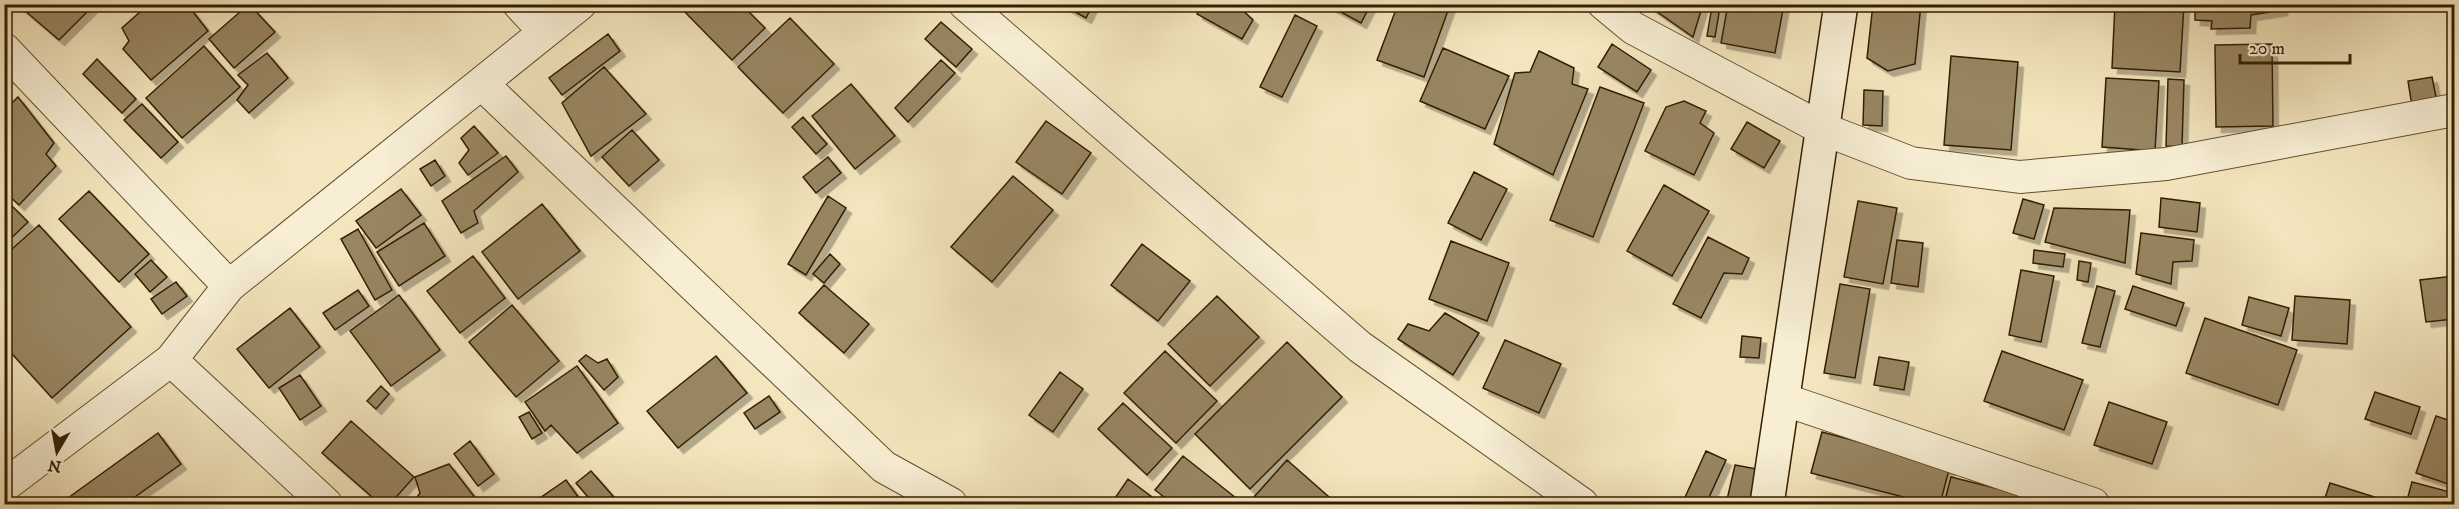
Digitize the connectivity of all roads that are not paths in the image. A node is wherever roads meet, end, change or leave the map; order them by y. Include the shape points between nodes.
1 (519, 4) edge
2 (580, 4) edge
3 (965, 4) edge
4 (1604, 4) edge
5 (1841, 4) edge
6 (545, 32) junction
7 (4, 49) edge
8 (482, 84) junction
9 (2454, 110) edge
10 (1822, 129) junction
11 (229, 286) junction
12 (171, 360) junction
13 (1782, 399) junction
14 (4, 486) edge
15 (326, 504) edge
16 (951, 504) edge
17 (1582, 504) edge
18 (1767, 504) edge
19 (2093, 504) edge

1 - 6 street
2 - 6 street
3 - 17 street via 1360,347
4 - 10 street via 1633,28
5 - 10 street
6 - 8 street
7 - 11 street
8 - 11 street
8 - 16 street via 884,467
9 - 10 street via 2166,164 2020,177 1911,163
10 - 13 street
11 - 12 street
12 - 14 street
12 - 15 street
13 - 18 street
13 - 19 street

